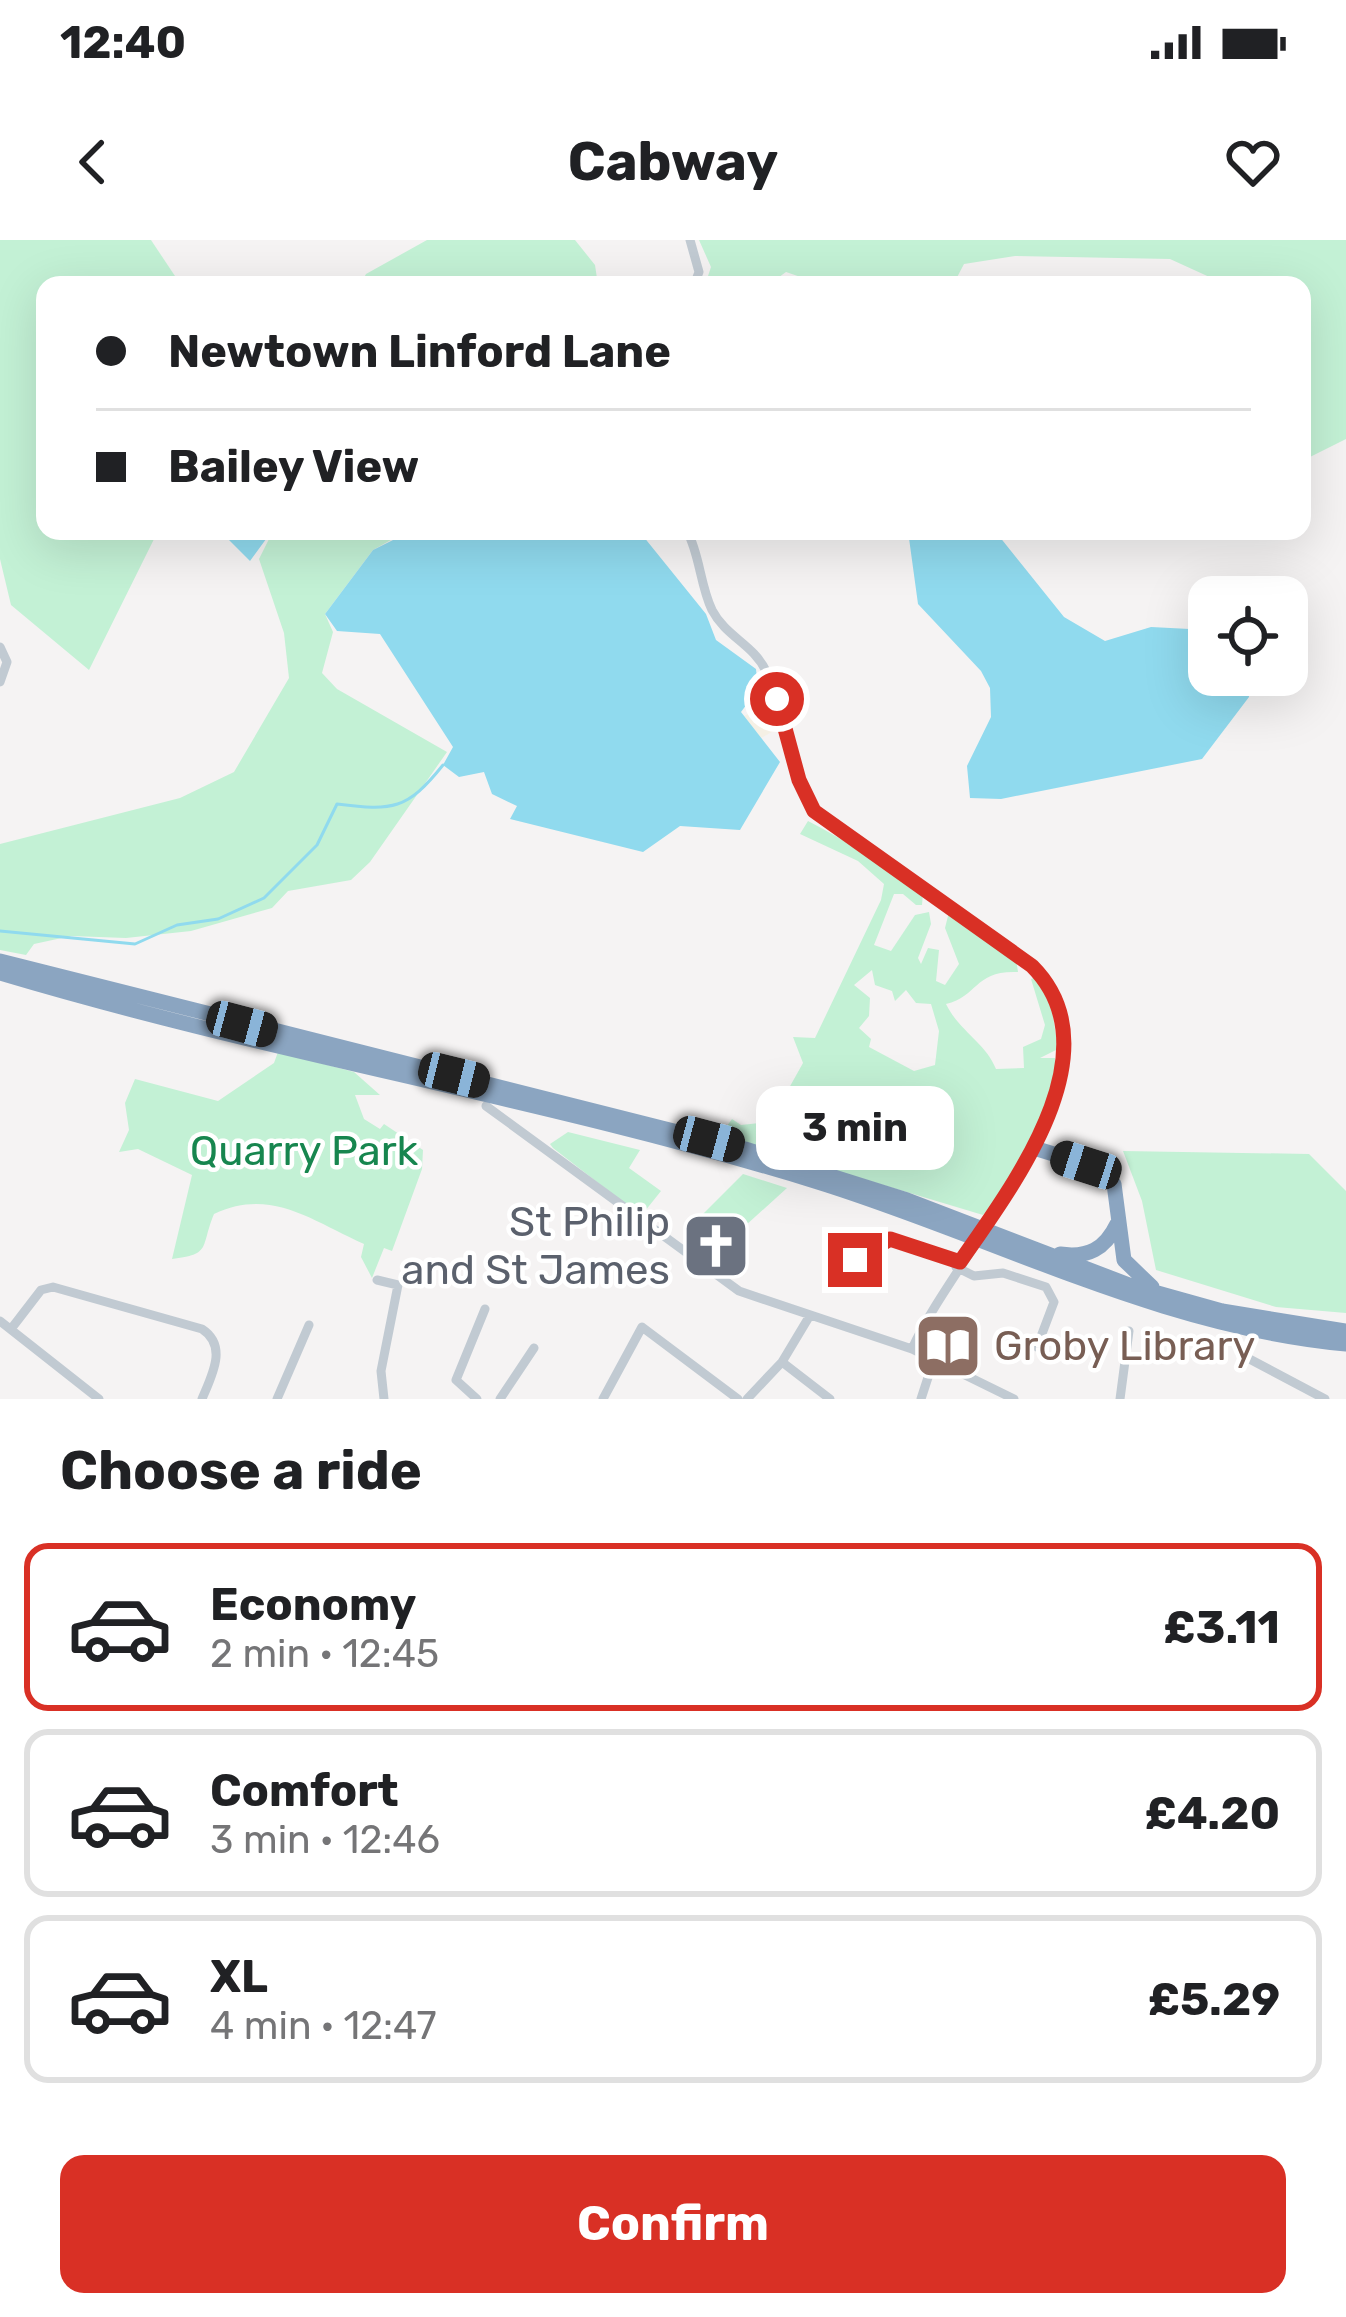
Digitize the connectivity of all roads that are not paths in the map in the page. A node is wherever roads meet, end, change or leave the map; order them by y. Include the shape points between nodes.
1 (690, 240) edge
2 (697, 276) edge
3 (690, 540) edge
4 (0, 647) edge
5 (0, 682) edge
6 (0, 961) edge
7 (0, 973) edge
8 (424, 1079) junction
9 (486, 1106) joint
10 (1034, 1148) junction
11 (1119, 1221) junction
12 (958, 1224) junction
13 (999, 1241) junction
14 (1043, 1252) junction
15 (858, 1255) dead end
16 (958, 1264) junction
17 (377, 1280) dead end
18 (1176, 1299) junction
19 (484, 1310) dead end
20 (809, 1317) junction
21 (0, 1321) edge
22 (309, 1325) dead end
23 (11, 1329) junction
24 (1129, 1331) dead end
25 (1346, 1331) edge
26 (1133, 1343) dead end
27 (1346, 1344) edge
28 (1037, 1347) dead end
29 (535, 1348) dead end
30 (912, 1349) junction
31 (1240, 1354) dead end
32 (934, 1359) junction
33 (782, 1362) junction
34 (99, 1399) edge
35 (202, 1399) edge
36 (277, 1399) edge
37 (384, 1399) edge
38 (477, 1399) edge
39 (500, 1399) edge
40 (603, 1399) edge
41 (742, 1399) edge
42 (830, 1399) edge
43 (921, 1399) edge
44 (1014, 1399) edge
45 (1122, 1399) edge
46 (1325, 1399) edge

1 - 2 street
3 - 10 street via 711,608 766,669 814,811 1046,982 1063,1060
4 - 5 street via 7,662
6 - 12 highway via 725,1144
7 - 8 highway
8 - 9 highway
8 - 12 highway
9 - 20 street via 721,1280
10 - 11 highway via 1103,1173 1119,1194
10 - 16 street
11 - 14 highway via 1088,1255
11 - 18 highway via 1129,1268
12 - 13 highway
13 - 14 highway
13 - 27 highway via 1191,1316
14 - 18 highway
15 - 16 street via 890,1239
16 - 28 street via 974,1276 1003,1273 1046,1287 1054,1302 1036,1332
16 - 30 street
17 - 37 street via 398,1285
18 - 25 highway
19 - 38 street via 456,1380
20 - 30 street
20 - 33 street
21 - 23 street
22 - 36 street
23 - 34 street
23 - 35 street via 41,1290 53,1288 202,1329 218,1350
24 - 45 street
26 - 45 street
29 - 39 street
30 - 32 street
31 - 46 street
32 - 43 street
32 - 44 street
33 - 41 street
33 - 42 street
40 - 41 street via 642,1327

